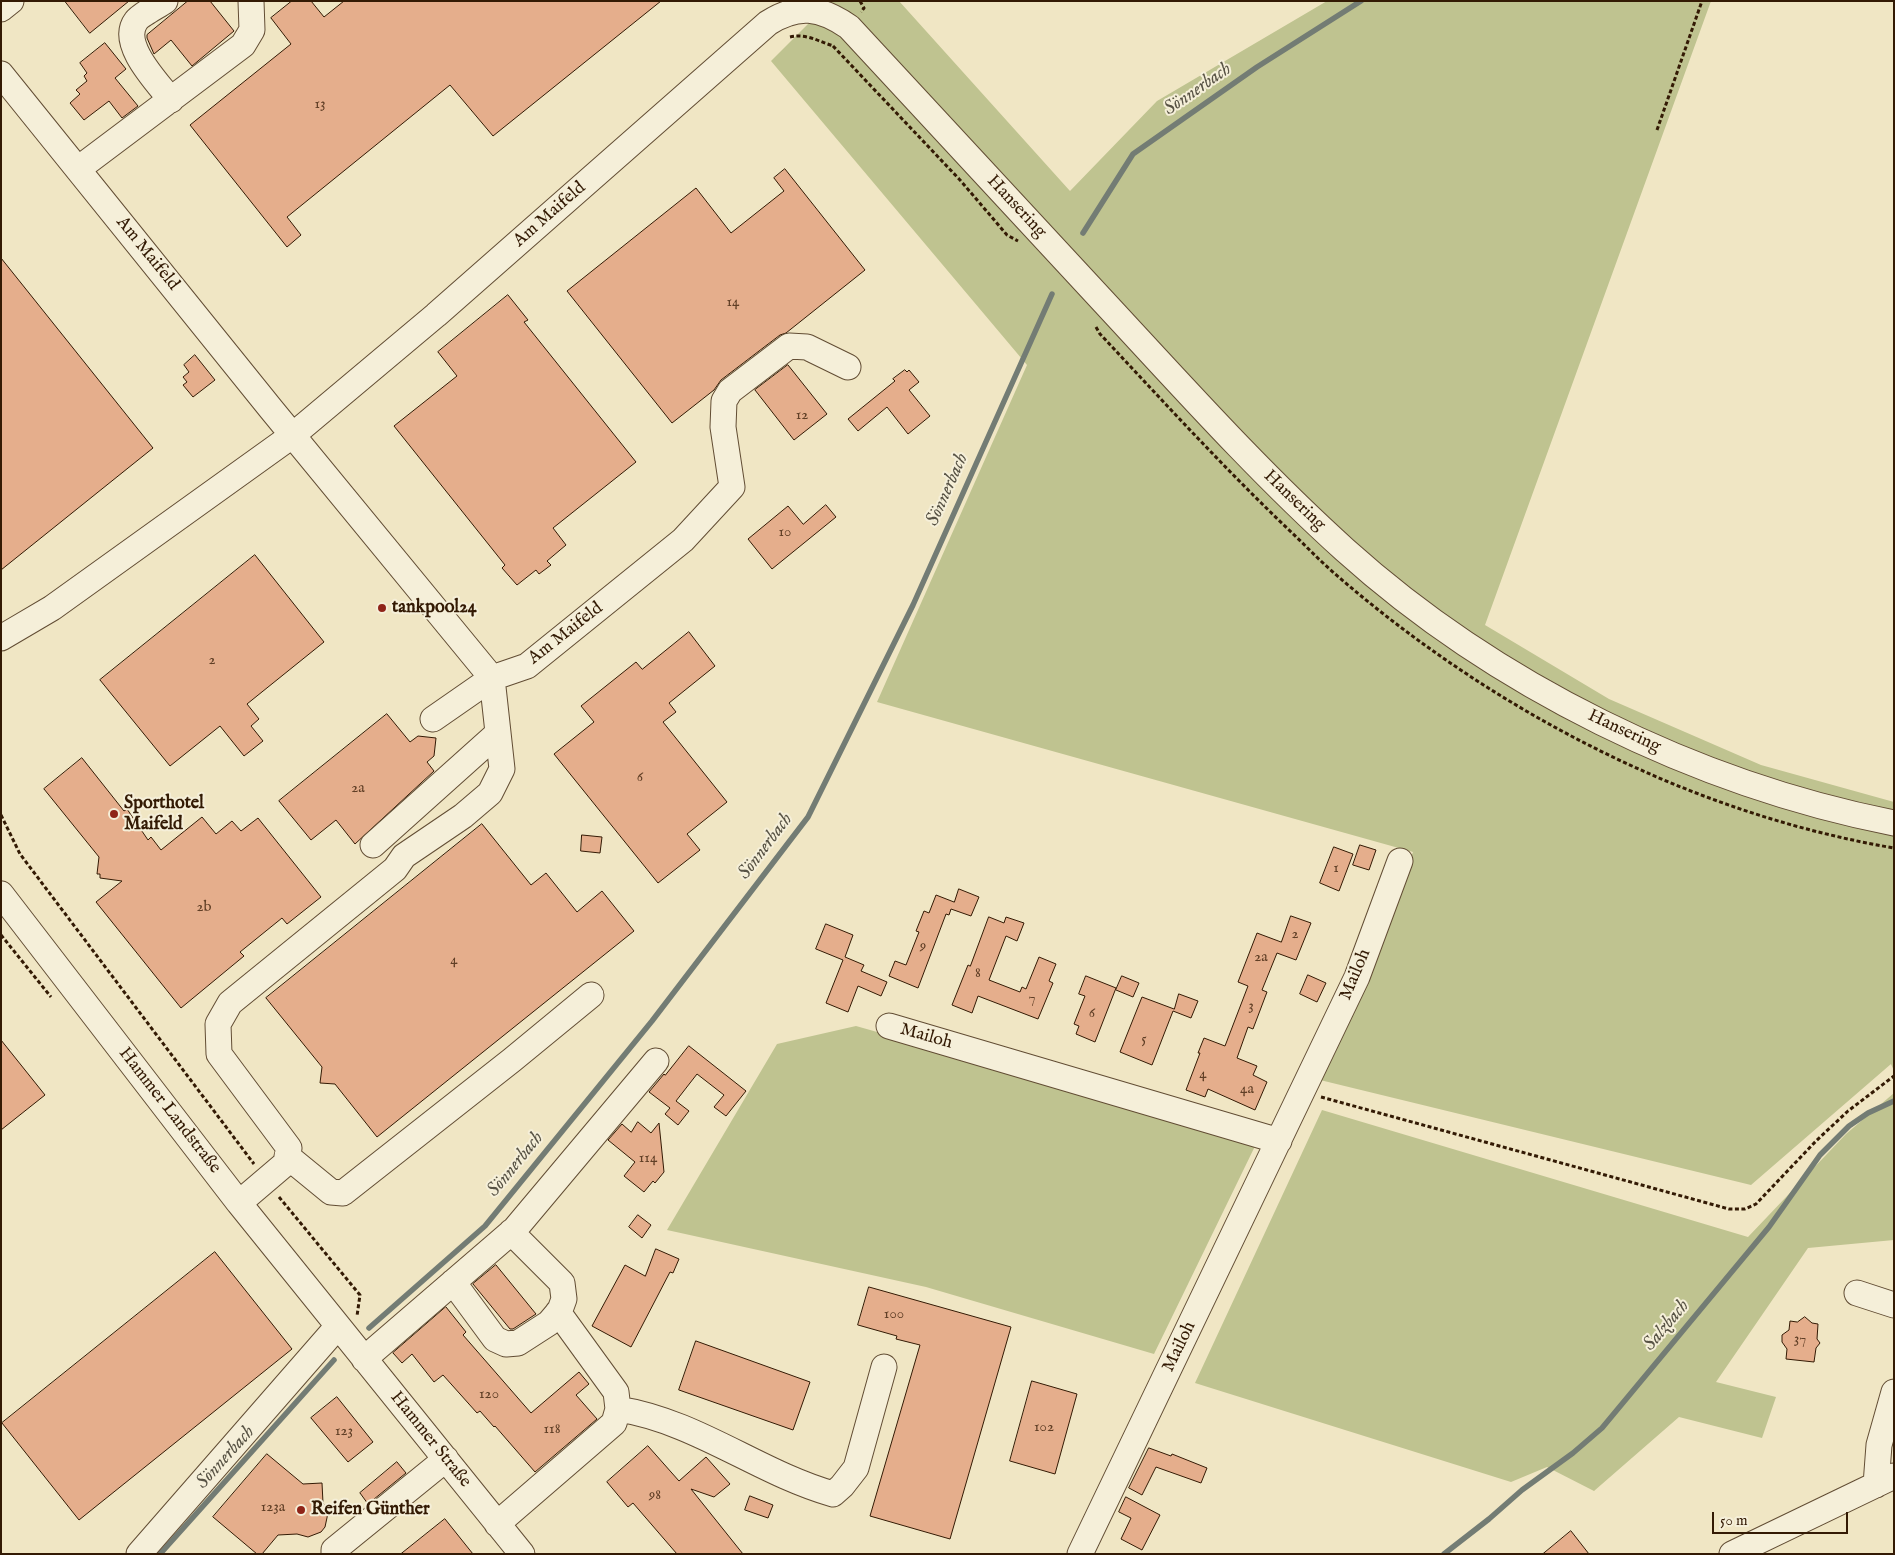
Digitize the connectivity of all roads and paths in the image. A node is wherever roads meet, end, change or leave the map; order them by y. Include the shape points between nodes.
1 (11, 1) edge
2 (165, 1) edge
3 (251, 1) edge
4 (1702, 1) edge
5 (814, 6) edge
6 (1, 9) edge
7 (1, 74) edge
8 (171, 100) junction
9 (1657, 130) dead end
10 (78, 169) junction
11 (848, 367) dead end
12 (293, 435) junction
13 (1, 638) edge
14 (492, 678) junction
15 (433, 719) dead end
16 (498, 733) junction
17 (1894, 823) edge
18 (373, 845) dead end
19 (1400, 861) dead end
20 (1, 894) edge
21 (591, 995) dead end
22 (889, 1026) dead end
23 (656, 1061) dead end
24 (1894, 1076) edge
25 (1304, 1091) junction
26 (1279, 1140) junction
27 (287, 1156) junction
28 (239, 1203) junction
29 (511, 1232) junction
30 (453, 1282) junction
31 (1856, 1294) dead end
32 (1894, 1304) edge
33 (558, 1312) junction
34 (338, 1326) junction
35 (364, 1359) junction
36 (884, 1367) dead end
37 (1894, 1392) edge
38 (618, 1409) junction
39 (446, 1459) junction
40 (1885, 1480) edge
41 (498, 1524) junction
42 (139, 1554) edge
43 (334, 1554) edge
44 (522, 1554) edge
45 (1080, 1554) edge
46 (1732, 1554) edge

1 - 6 street
2 - 8 street via 136,21 132,31 133,47
3 - 8 street via 252,30 243,45
4 - 9 path
5 - 12 street, Am Maifeld via 789,12 768,24 436,315
5 - 17 street, Hansering via 849,27 1225,433 1284,492 1347,552 1418,609 1481,654 1618,731 1748,784 1865,818
7 - 10 street, Am Maifeld
8 - 10 street
10 - 12 street, Am Maifeld
11 - 14 street, Am Maifeld via 807,347 789,346 730,391 724,401 723,427 732,487 682,540 527,666
12 - 13 street, Am Maifeld via 52,608
12 - 14 street, Am Maifeld
14 - 15 street
14 - 16 street
16 - 18 street
16 - 27 street via 502,769 490,794 404,856 395,869 230,1004 218,1024 219,1054 289,1148
19 - 25 street, Mailoh via 1357,977
20 - 28 street, Hammer Landstraße
21 - 27 street via 343,1193 331,1192
22 - 26 street, Mailoh
23 - 29 street
24 - 25 path via 1848,1111 1756,1204 1745,1210 1729,1209
25 - 26 street, Mailoh
26 - 45 street, Mailoh
27 - 28 street via 286,1162 276,1172
28 - 34 street, Hammer Landstraße
29 - 30 street
29 - 33 street via 562,1283 564,1299
30 - 33 street via 495,1339 506,1344 518,1343 549,1323
30 - 35 street
31 - 32 street
33 - 38 street via 616,1392
34 - 35 street, Hammer Straße
34 - 42 street
35 - 39 street, Hammer Straße
36 - 38 street via 856,1468 833,1494 780,1475 675,1424
37 - 40 street via 1879,1445
38 - 41 street via 614,1423
39 - 41 street, Hammer Straße
39 - 43 street via 334,1550
40 - 46 street
41 - 44 street, Hammer Straße

